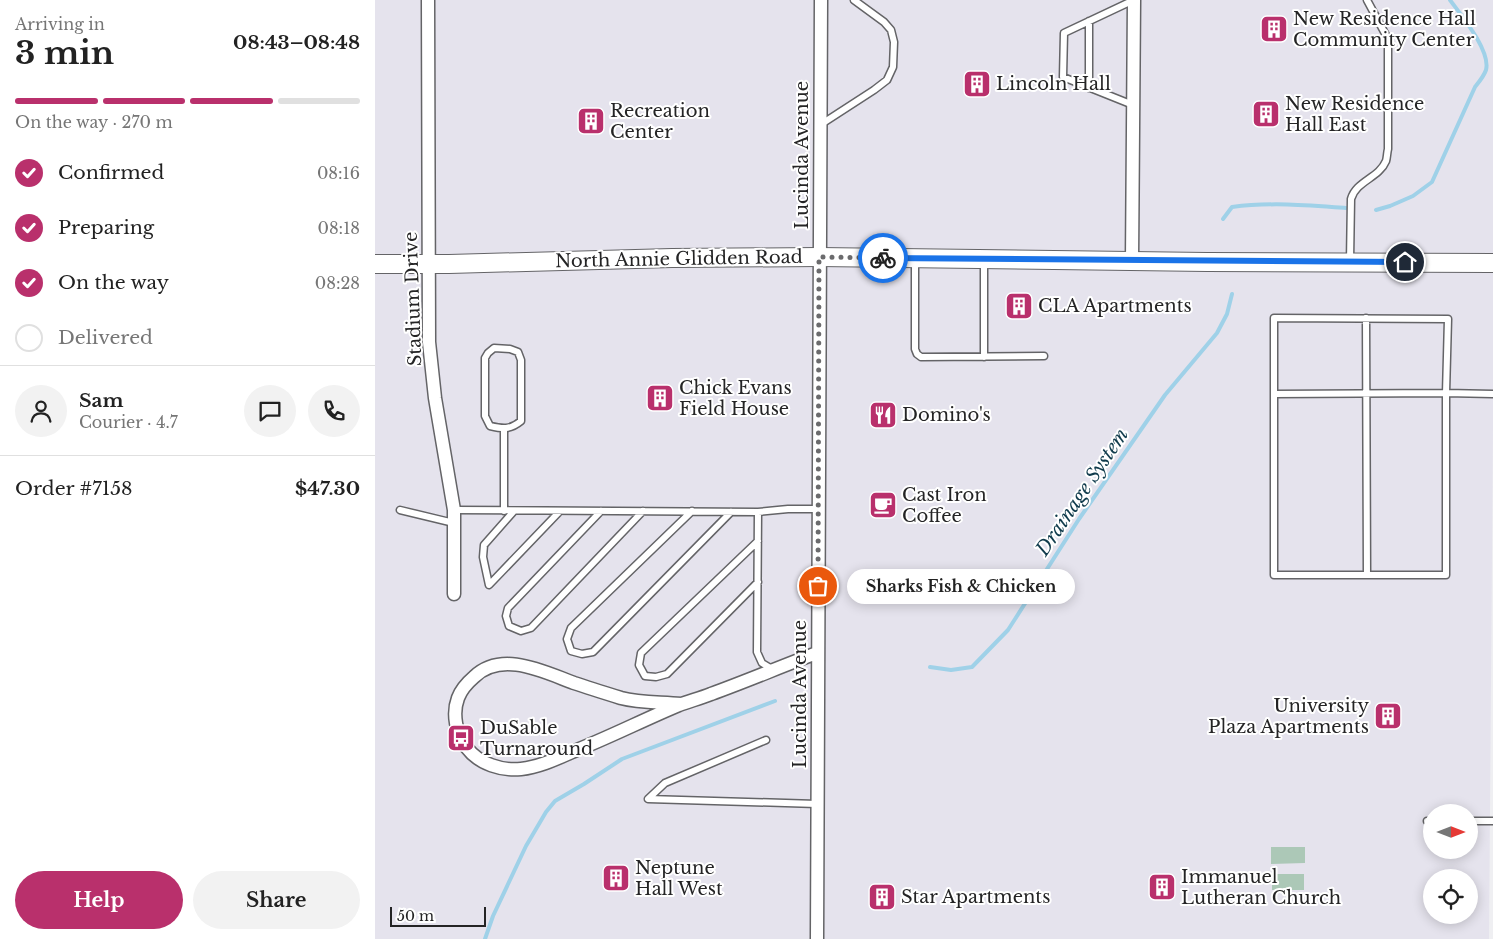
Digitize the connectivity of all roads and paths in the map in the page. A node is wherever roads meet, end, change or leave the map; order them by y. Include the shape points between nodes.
1 (427, 0) edge
2 (821, 0) edge
3 (854, 0) edge
4 (1134, 0) edge
5 (1367, 0) edge
6 (1089, 21) junction
7 (1089, 88) junction
8 (1133, 105) junction
9 (819, 126) junction
10 (819, 257) junction
11 (915, 258) junction
12 (984, 259) junction
13 (1132, 260) junction
14 (1350, 262) junction
15 (1493, 263) edge
16 (375, 264) edge
17 (429, 264) junction
18 (1366, 318) junction
19 (984, 356) junction
20 (1044, 356) dead end
21 (1366, 393) junction
22 (1446, 393) junction
23 (1274, 394) junction
24 (1493, 394) edge
25 (505, 428) junction
26 (818, 509) junction
27 (400, 510) dead end
28 (505, 511) junction
29 (514, 511) junction
30 (560, 511) junction
31 (601, 511) junction
32 (643, 511) junction
33 (692, 511) junction
34 (731, 512) junction
35 (758, 512) junction
36 (454, 517) junction
37 (758, 541) junction
38 (1367, 576) junction
39 (758, 582) junction
40 (454, 594) dead end
41 (817, 653) junction
42 (773, 669) junction
43 (681, 704) junction
44 (766, 740) dead end
45 (817, 804) junction
46 (1478, 821) edge
47 (1493, 821) edge
48 (817, 939) edge

1 - 17 street, Stadium Drive
2 - 9 street, Lucinda Avenue
3 - 9 lane via 891,30 893,66 887,80
4 - 6 lane
4 - 8 street
5 - 14 lane via 1388,39 1388,149 1381,168 1353,192
6 - 7 lane
6 - 7 lane via 1064,33 1063,77
7 - 8 lane
8 - 13 street
9 - 10 street, Lucinda Avenue
10 - 11 main road, North Annie Glidden Road
10 - 17 main road, North Annie Glidden Road
10 - 26 street, Lucinda Avenue
11 - 12 main road, North Annie Glidden Road
11 - 19 lane via 917,354 921,357
12 - 13 main road, North Annie Glidden Road
12 - 19 lane
13 - 14 main road, North Annie Glidden Road
14 - 15 main road, North Annie Glidden Road
16 - 17 main road, North Annie Glidden Road
17 - 36 street, Stadium Drive via 429,342
18 - 21 lane
18 - 22 lane via 1447,319
18 - 23 lane via 1274,318
19 - 20 lane
21 - 22 lane
21 - 23 lane
21 - 38 lane
22 - 24 lane
22 - 38 lane via 1447,575
23 - 38 lane via 1274,576
25 - 25 lane via 490,426 485,416 485,358 494,348 518,352 521,360 521,420 514,427
25 - 28 lane
26 - 35 lane
26 - 41 street, Lucinda Avenue
27 - 36 lane
28 - 29 lane
28 - 36 lane
29 - 30 lane
29 - 30 lane via 484,545 489,585
30 - 31 lane
31 - 32 lane
31 - 32 lane via 508,608 509,626 521,631 531,628
32 - 33 lane
33 - 34 lane
33 - 34 lane via 571,628 567,639 571,651 593,652
34 - 35 lane
35 - 37 lane
36 - 40 street, Stadium Drive
37 - 39 lane
37 - 39 lane via 641,653 639,665 645,676 656,678 667,674
39 - 42 lane via 757,652 762,663
41 - 42 street
41 - 45 street, Lucinda Avenue
42 - 43 street
43 - 43 street via 623,698 522,665 501,665 477,674 464,687 457,701 456,723 465,746 473,754 497,768 517,769 549,762
44 - 45 lane via 665,783 648,799
45 - 48 street, Lucinda Avenue
46 - 47 lane

